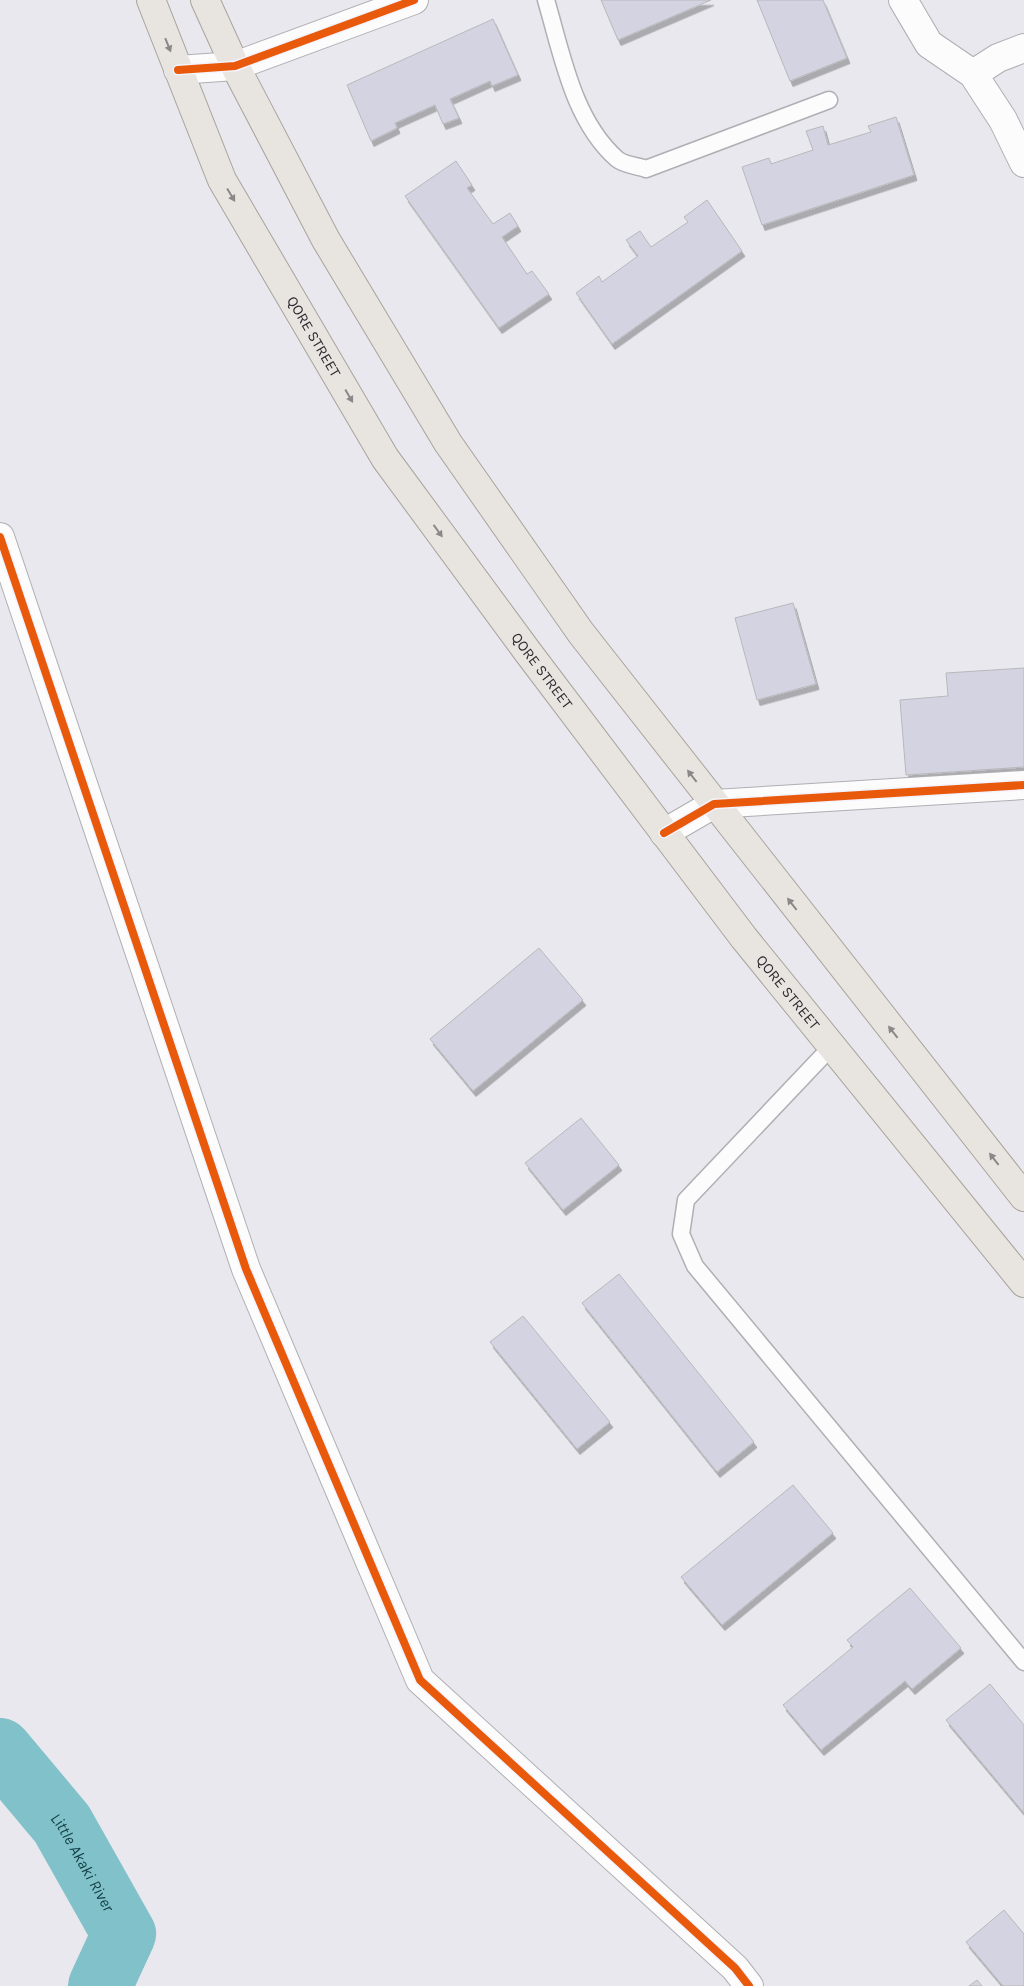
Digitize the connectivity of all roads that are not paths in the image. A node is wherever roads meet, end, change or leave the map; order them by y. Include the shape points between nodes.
1 (151, 0) edge
2 (204, 0) edge
3 (414, 0) edge
4 (546, 0) edge
5 (903, 0) edge
6 (1024, 48) edge
7 (234, 66) junction
8 (178, 70) junction
9 (973, 74) junction
10 (829, 100) dead end
11 (1024, 163) edge
12 (0, 537) edge
13 (1024, 784) edge
14 (714, 804) junction
15 (664, 833) junction
16 (833, 1045) junction
17 (1024, 1197) edge
18 (1024, 1283) edge
19 (1024, 1662) edge
20 (749, 1986) edge

1 -> 8 main road, QORE STREET
2 - 7 main road
3 - 7 street
4 - 10 lane via 577,104 598,137 618,160 646,169
5 - 9 street via 929,44
6 - 9 street via 998,58
7 - 8 street
14 -> 7 main road via 581,633 448,443 326,240
8 -> 15 main road, QORE STREET via 222,180 384,458
9 - 11 street via 1003,120
12 - 20 street via 246,1270 420,1680 735,1968
13 - 14 street
14 - 15 street
17 -> 14 main road
15 - 16 main road, QORE STREET via 744,938
16 - 18 main road, QORE STREET
16 - 19 lane via 686,1200 681,1234 695,1266

